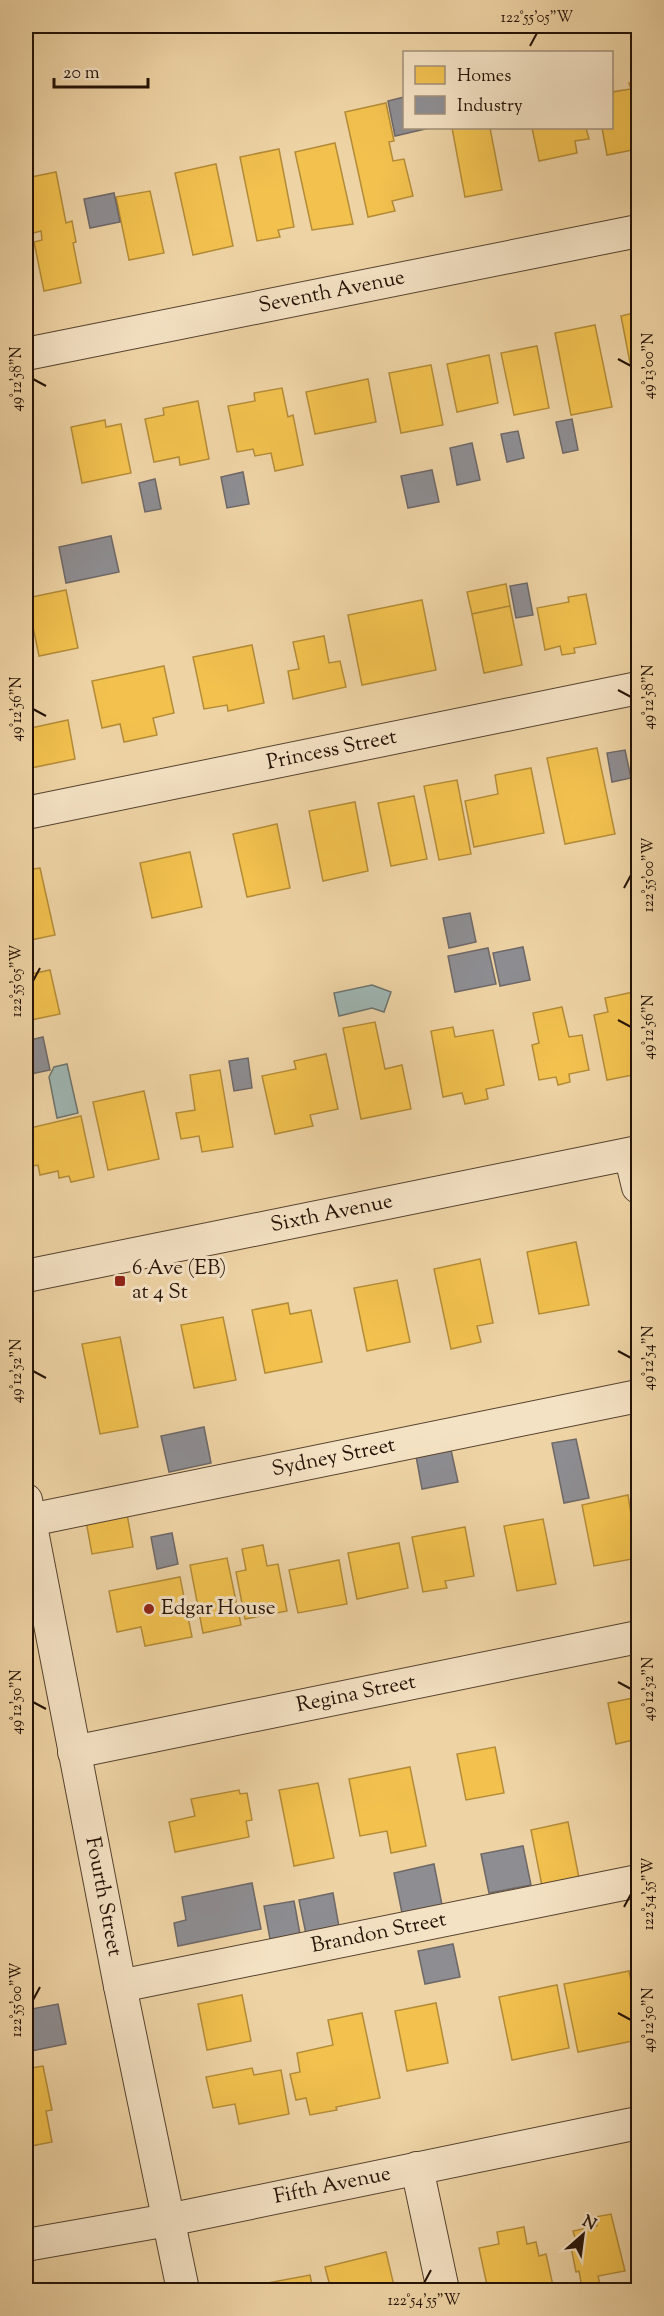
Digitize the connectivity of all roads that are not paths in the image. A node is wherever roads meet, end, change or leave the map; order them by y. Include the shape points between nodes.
1 (639, 231) edge
2 (26, 354) edge
3 (639, 688) edge
4 (26, 813) edge
5 (634, 1153) edge
6 (639, 1187) edge
7 (26, 1276) edge
8 (639, 1396) edge
9 (28, 1510) edge
10 (639, 1637) edge
11 (74, 1752) junction
12 (639, 1881) edge
13 (120, 1986) junction
14 (639, 2123) edge
15 (417, 2168) junction
16 (168, 2220) junction
17 (26, 2245) edge
18 (183, 2290) edge
19 (443, 2290) edge

1 - 2 street, Seventh Avenue
3 - 4 street, Princess Street
5 - 6 street
5 - 7 street, Sixth Avenue
8 - 9 street, Sydney Street
9 - 11 street, Fourth Street
10 - 11 street, Regina Street
11 - 13 street, Fourth Street
12 - 13 street, Brandon Street
13 - 16 street, Fourth Street
14 - 15 street, Fifth Avenue
15 - 16 street, Fifth Avenue
15 - 19 street
16 - 17 street, Fifth Avenue
16 - 18 street, Fourth Street

